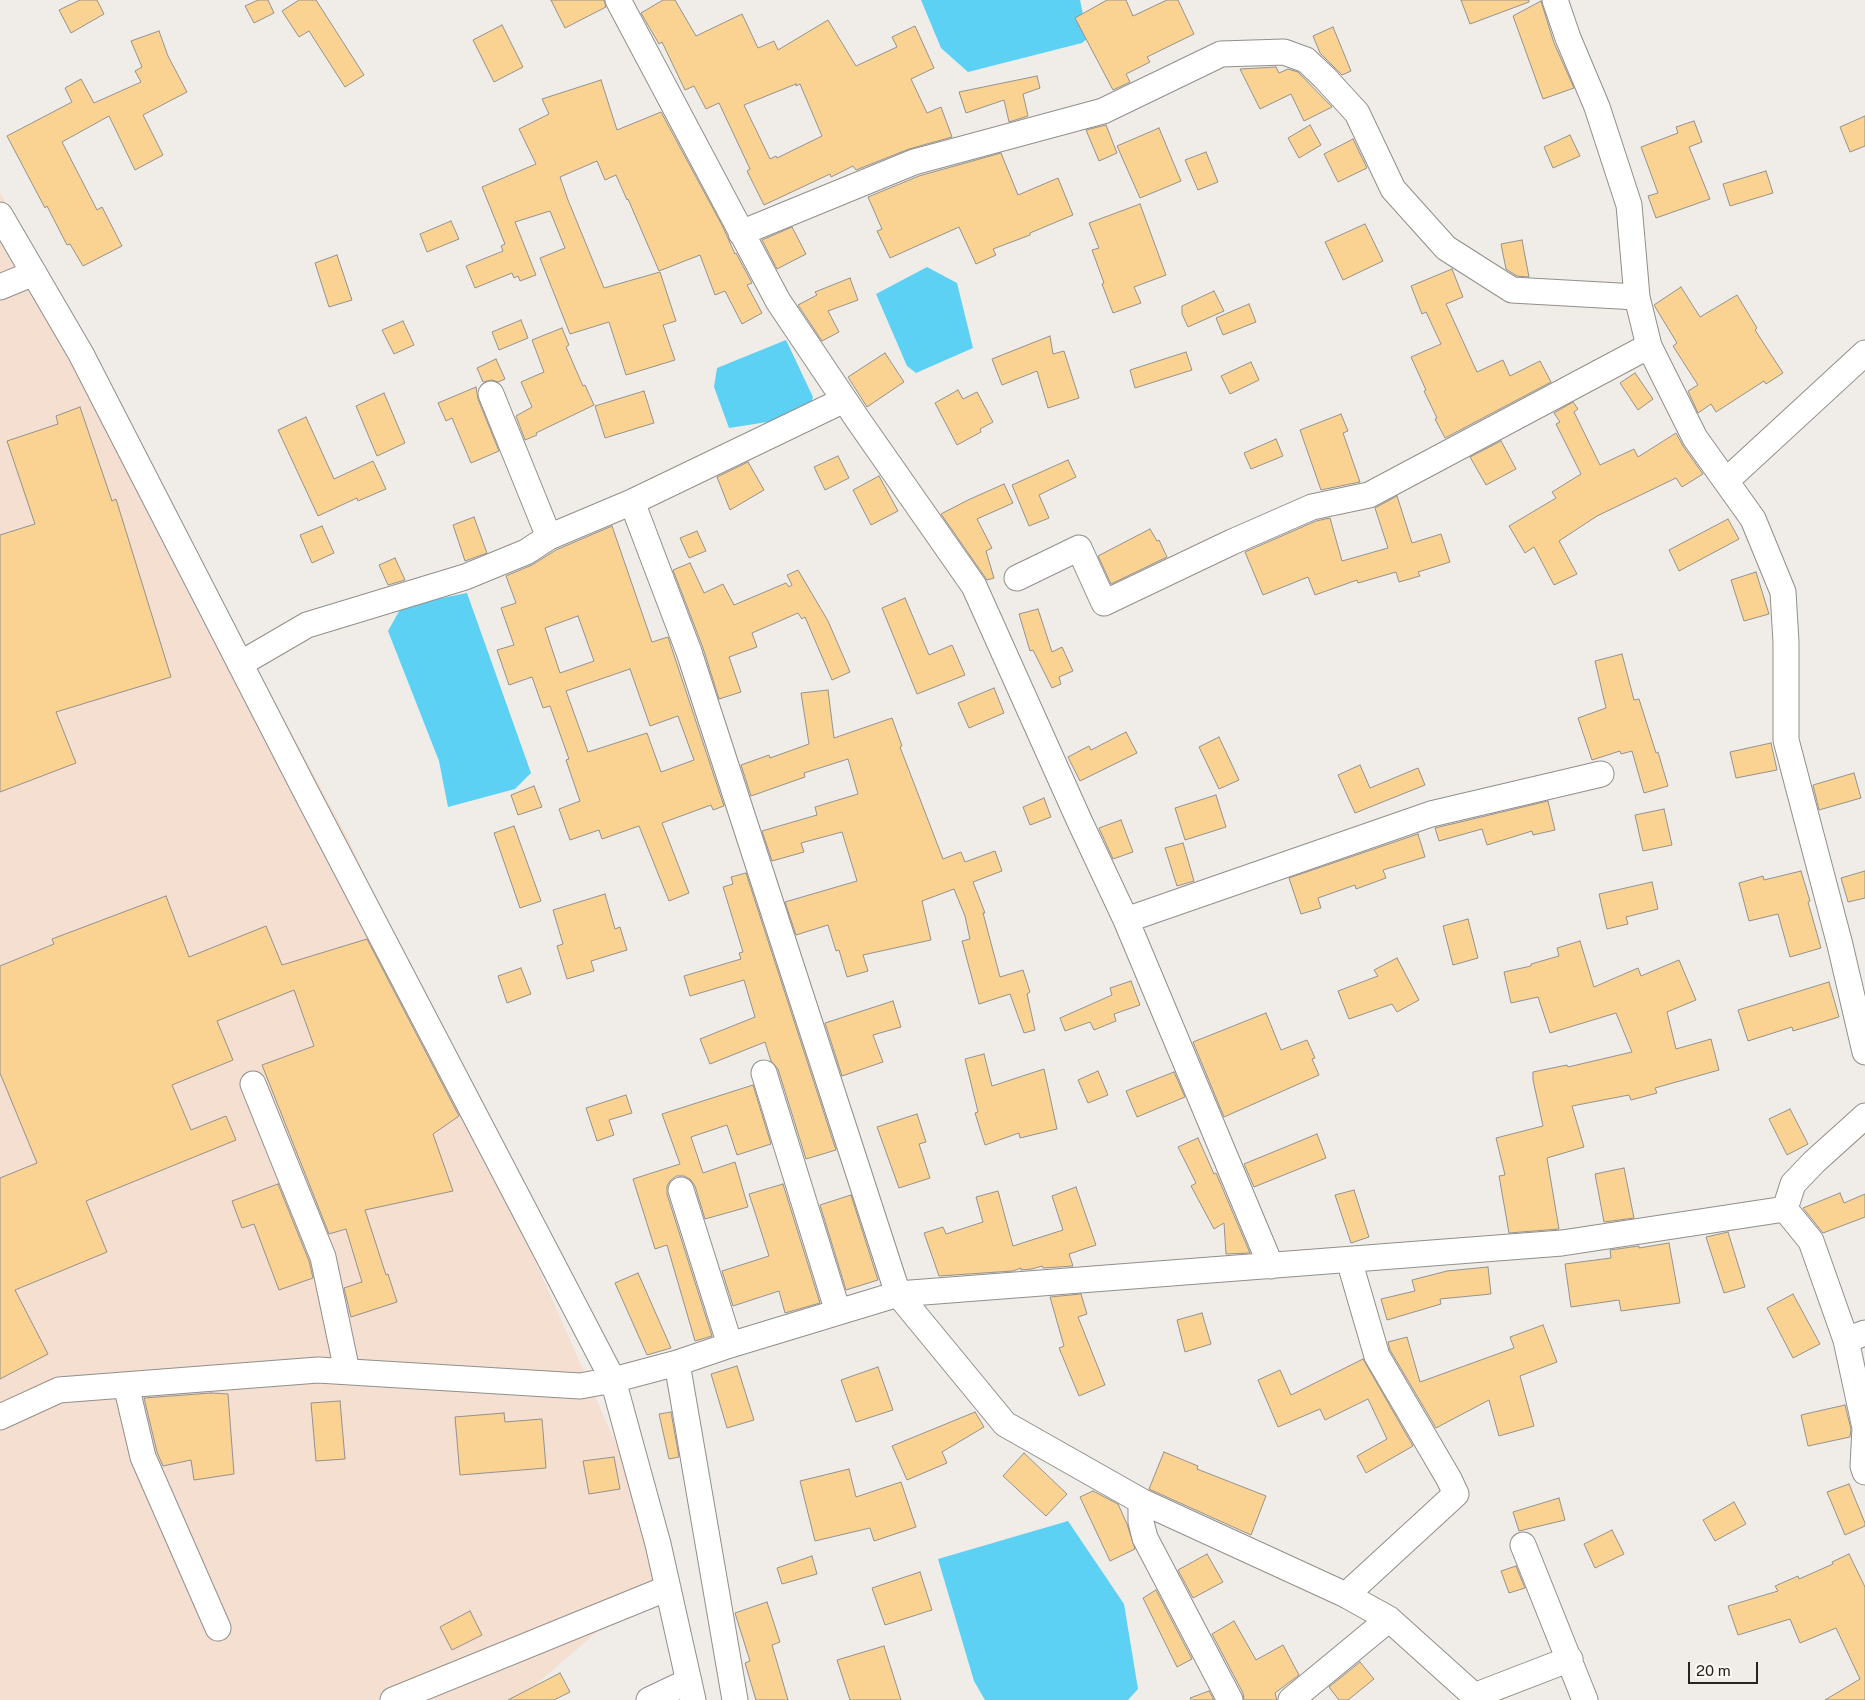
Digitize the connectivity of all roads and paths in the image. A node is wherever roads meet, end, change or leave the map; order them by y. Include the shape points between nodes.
1 (618, 0) edge
2 (1555, 0) edge
3 (0, 215) edge
4 (741, 233) junction
5 (34, 273) junction
6 (0, 287) edge
7 (1637, 297) junction
8 (1649, 346) junction
9 (1865, 353) edge
10 (491, 394) dead end
11 (844, 400) junction
12 (1726, 481) junction
13 (632, 502) junction
14 (549, 537) junction
15 (1017, 578) dead end
16 (240, 664) junction
17 (1601, 774) dead end
18 (1126, 920) junction
19 (1865, 1052) edge
20 (764, 1073) dead end
21 (253, 1084) dead end
22 (1865, 1116) edge
23 (681, 1190) dead end
24 (1785, 1209) junction
25 (1349, 1260) junction
26 (1271, 1266) junction
27 (898, 1294) junction
28 (838, 1312) junction
29 (1855, 1337) edge
30 (730, 1345) junction
31 (677, 1363) junction
32 (347, 1372) junction
33 (613, 1380) junction
34 (126, 1385) junction
35 (0, 1417) edge
36 (1865, 1472) edge
37 (1141, 1501) junction
38 (1523, 1545) dead end
39 (668, 1588) junction
40 (1346, 1595) junction
41 (1389, 1619) junction
42 (218, 1628) dead end
43 (1570, 1659) junction
44 (691, 1690) edge
45 (1476, 1698) edge
46 (393, 1700) edge
47 (649, 1700) edge
48 (736, 1700) edge
49 (1230, 1700) edge
50 (1291, 1700) edge
51 (1585, 1700) edge

1 - 4 street
2 - 7 street via 1597,108 1629,205
3 - 5 street
4 - 7 street via 914,162 1103,111 1222,54 1284,52 1306,60 1357,113 1393,189 1446,248 1512,290
4 - 11 street via 778,301
5 - 6 street
5 - 16 street via 81,354
7 - 8 street
8 - 12 street via 1695,438
8 - 15 street via 1369,495 1312,507 1104,603 1080,548
9 - 12 street
10 - 14 street
11 - 13 street
11 - 18 street via 974,586
12 - 19 street via 1753,519 1783,592 1786,740
13 - 14 street
13 - 27 street via 689,652
14 - 16 street via 526,552 465,577 307,625
16 - 33 street
17 - 18 street via 1431,814
18 - 26 street
20 - 28 street
21 - 32 street via 323,1256
22 - 24 street via 1794,1184
23 - 30 street
24 - 25 street via 1562,1243
24 - 29 street via 1811,1241
25 - 26 street
25 - 40 street via 1377,1356 1456,1494
26 - 27 street
27 - 28 street
27 - 37 street via 1005,1424
28 - 30 street
29 - 36 street via 1865,1428
30 - 31 street
31 - 33 street
31 - 48 street
32 - 33 street via 580,1386
32 - 34 street via 318,1370
33 - 39 street
34 - 35 street via 59,1390
34 - 42 street via 142,1457
37 - 40 street
37 - 49 street via 1145,1538
38 - 43 street
39 - 44 street
39 - 46 street
40 - 41 street
41 - 45 street
41 - 50 street
43 - 45 street
43 - 51 street
44 - 47 street

